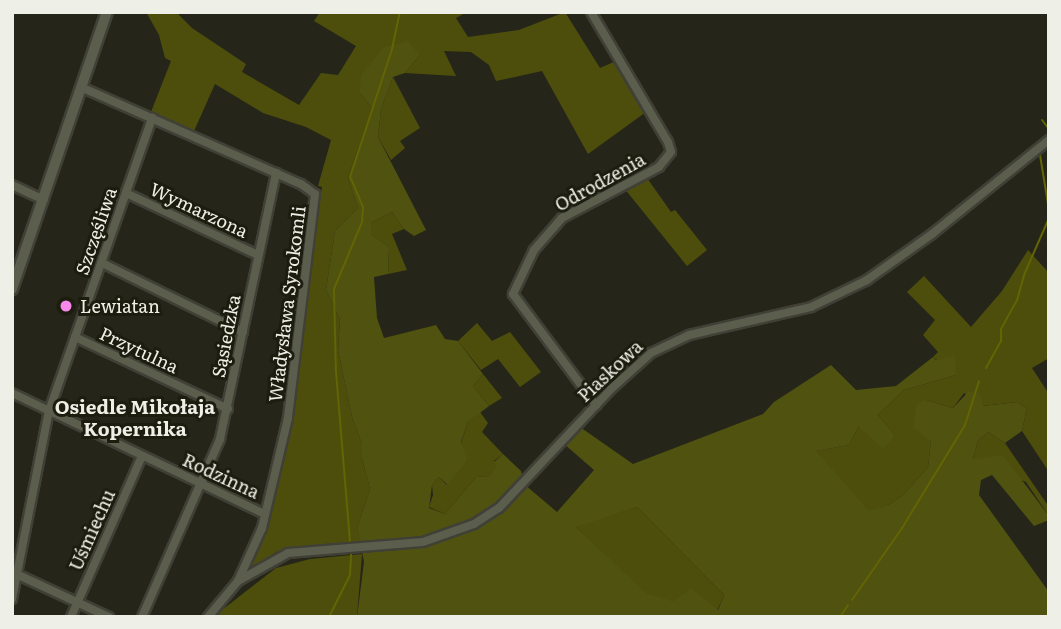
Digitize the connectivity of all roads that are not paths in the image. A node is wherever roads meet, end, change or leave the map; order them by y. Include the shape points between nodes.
1 (107, 12) edge
2 (591, 12) edge
3 (83, 88) junction
4 (152, 118) junction
5 (1049, 140) edge
6 (276, 173) junction
7 (12, 185) edge
8 (126, 193) junction
9 (44, 200) junction
10 (258, 255) junction
11 (102, 263) junction
12 (12, 289) edge
13 (243, 332) junction
14 (75, 337) junction
15 (12, 393) edge
16 (596, 405) junction
17 (228, 409) junction
18 (50, 411) junction
19 (142, 456) junction
20 (201, 484) junction
21 (265, 514) junction
22 (267, 563) joint
23 (15, 574) edge
24 (238, 581) junction
25 (12, 599) edge
26 (77, 603) junction
27 (71, 617) edge
28 (109, 617) edge
29 (142, 617) edge
30 (208, 617) edge

1 - 3 street
2 - 16 street, Odrodzenia via 671,152 659,167 562,218 534,250 513,294
3 - 4 street, Władysława Syrokomli
3 - 9 street
4 - 6 street, Władysława Syrokomli
4 - 8 street, Szczęśliwa
5 - 16 street, Piaskowa via 867,280 796,313 713,328 667,344 631,369
6 - 10 street, Sąsiedzka
6 - 21 street, Władysława Syrokomli via 310,188 316,207 288,418
7 - 9 street
8 - 10 street, Wymarzona
8 - 11 street, Szczęśliwa
9 - 12 street
10 - 13 street, Sąsiedzka
11 - 13 street
11 - 14 street, Szczęśliwa
13 - 17 street, Sąsiedzka
14 - 17 street, Przytulna
14 - 18 street, Szczęśliwa
15 - 18 street, Rodzinna
16 - 22 street, Piaskowa via 499,508 474,524 423,541 299,551
17 - 20 street, Sąsiedzka
18 - 19 street, Rodzinna
18 - 23 street, Szczęśliwa
19 - 20 street, Rodzinna
19 - 26 street, Uśmiechu
20 - 21 street, Rodzinna
20 - 29 street, Sąsiedzka
21 - 24 street, Władysława Syrokomli
22 - 24 street, Władysława Syrokomli
23 - 25 street, Szczęśliwa
23 - 26 street
24 - 30 street, Władysława Syrokomli
26 - 27 street, Uśmiechu
26 - 28 street

